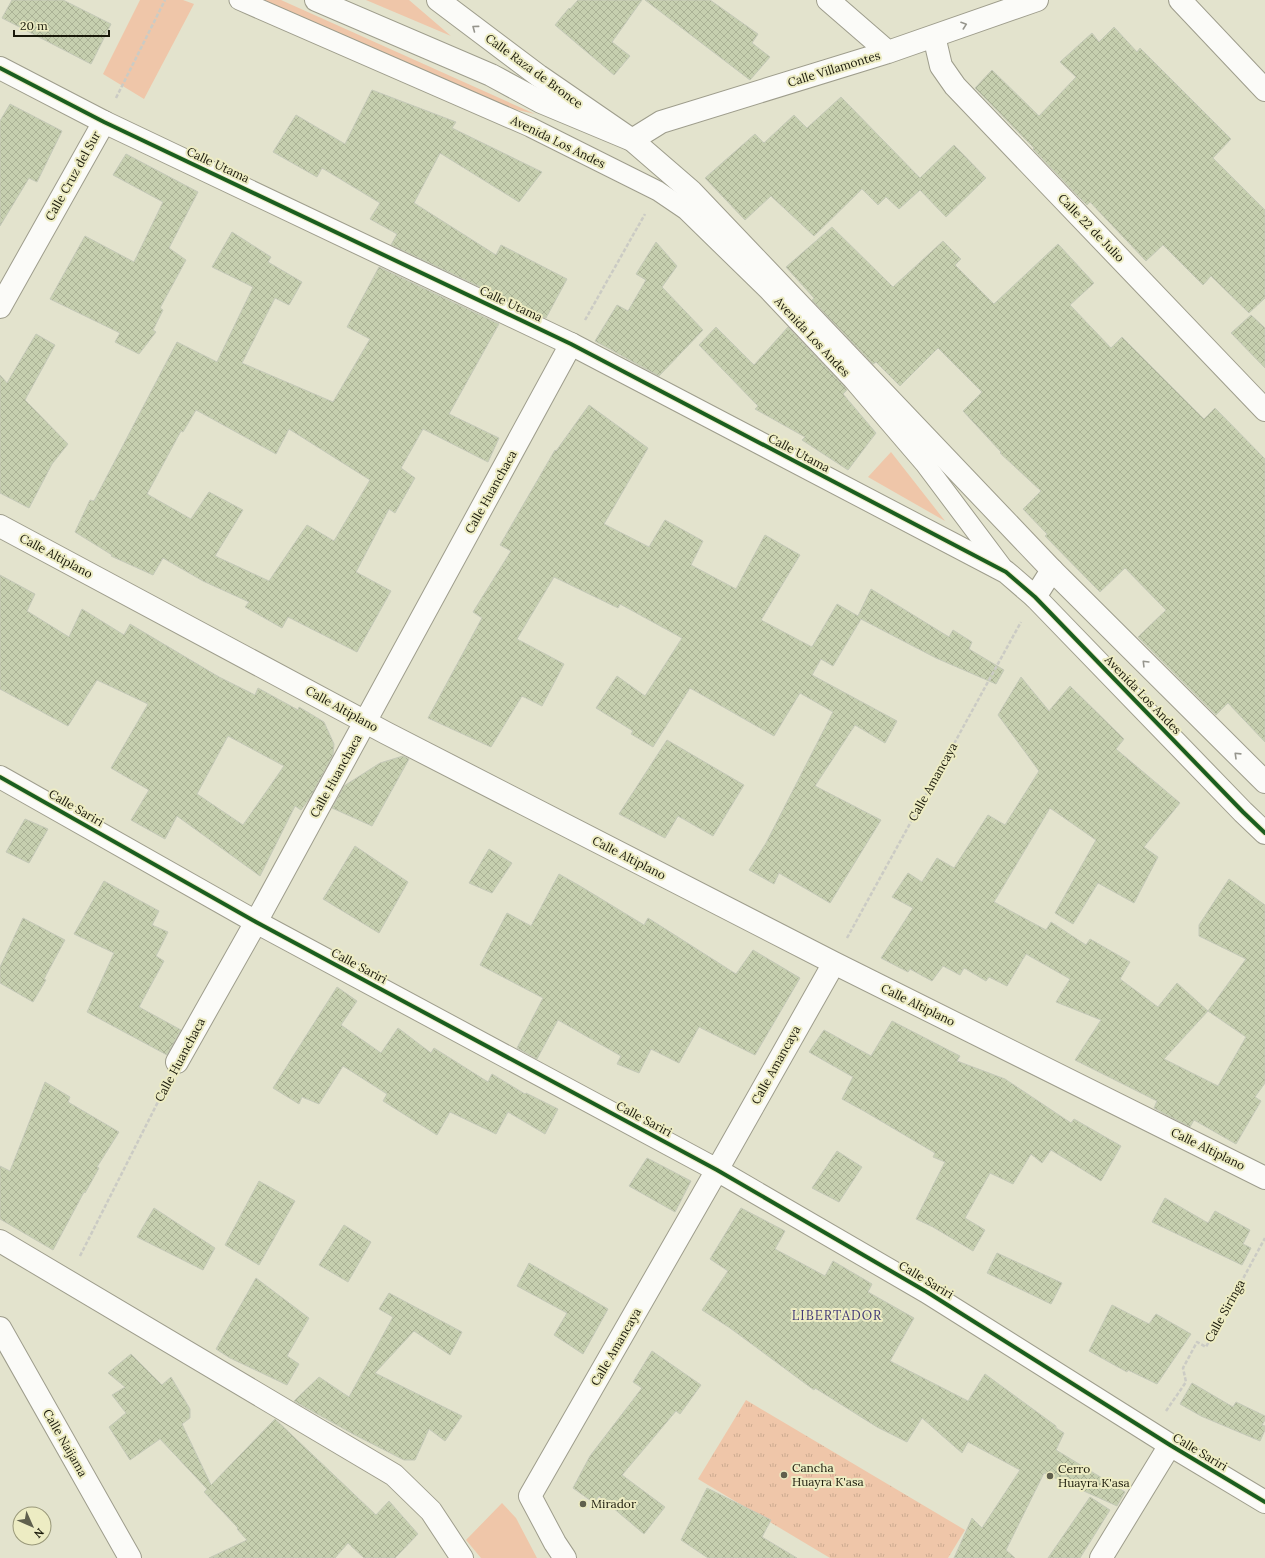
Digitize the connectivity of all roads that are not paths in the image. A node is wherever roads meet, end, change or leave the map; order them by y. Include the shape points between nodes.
1 (239, 0) edge
2 (316, 0) edge
3 (438, 0) edge
4 (828, 0) edge
5 (1037, 0) edge
6 (1180, 0) edge
7 (934, 36) junction
8 (888, 52) junction
9 (0, 68) edge
10 (1265, 90) edge
11 (104, 122) junction
12 (632, 140) junction
13 (0, 307) edge
14 (571, 344) junction
15 (1265, 410) edge
16 (0, 526) edge
17 (1052, 570) junction
18 (1006, 572) junction
19 (1035, 597) junction
20 (366, 722) junction
21 (0, 777) edge
22 (1265, 782) edge
23 (1265, 833) edge
24 (256, 922) junction
25 (834, 963) junction
26 (177, 1062) road end
27 (717, 1170) junction
28 (1265, 1178) edge
29 (0, 1241) edge
30 (0, 1328) edge
31 (1170, 1445) junction
32 (1265, 1502) edge
33 (130, 1558) edge
34 (462, 1558) edge
35 (565, 1558) edge
36 (1101, 1558) edge

1 - 18 lane, Avenida Los Andes via 530,127 658,191 686,210 762,284 853,380 925,464
2 - 12 street, Avenida Los Andes via 492,75 541,102
12 -> 3 street, Calle Raza de Bronce via 539,76
4 - 8 street
7 -> 5 street, Calle Villamontes
6 - 10 street
7 - 8 street, Calle Villamontes
7 - 15 street, Calle 22 de Julio via 941,66 955,86
8 - 12 street, Calle Villamontes via 661,122
9 - 11 street, Calle Utama
11 - 13 street, Calle Cruz del Sur
11 - 14 street, Calle Utama
12 - 17 street, Avenida Los Andes via 692,191
14 - 18 street, Calle Utama
14 - 20 street, Calle Huanchaca
16 - 20 street, Calle Altiplano
17 - 19 street
22 -> 17 street, Avenida Los Andes
18 - 19 street, Avenida Los Andes
19 - 23 street, Avenida Los Andes
20 - 24 street, Calle Huanchaca
20 - 25 street, Calle Altiplano
21 - 24 street, Calle Sariri
24 - 26 street, Calle Huanchaca
24 - 27 street, Calle Sariri
25 - 27 street, Calle Amancaya
25 - 28 street, Calle Altiplano
27 - 31 street, Calle Sariri via 927,1292
27 - 35 street, Calle Amancaya via 530,1496
29 - 34 street via 394,1475 431,1511
30 - 33 street, Calle Naijama
31 - 32 street, Calle Sariri
31 - 36 street

